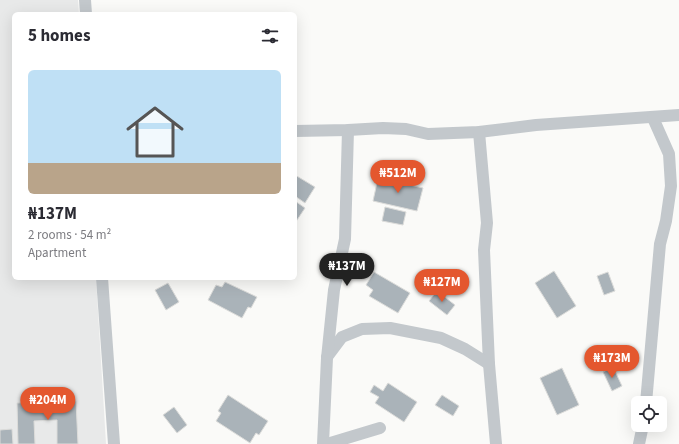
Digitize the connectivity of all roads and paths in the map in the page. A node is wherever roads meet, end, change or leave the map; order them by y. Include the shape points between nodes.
1 (85, 0) edge
2 (86, 12) edge
3 (679, 115) edge
4 (653, 118) junction
5 (348, 130) junction
6 (297, 131) edge
7 (479, 132) junction
8 (102, 280) edge
9 (327, 358) junction
10 (489, 364) junction
11 (647, 396) edge
12 (380, 428) dead end
13 (642, 432) edge
14 (114, 444) edge
15 (323, 444) edge
16 (327, 444) edge
17 (496, 444) edge
18 (639, 444) edge

1 - 2 street
3 - 4 street
4 - 7 street via 536,125
4 - 11 street via 669,154 671,186 660,244
5 - 6 street
5 - 7 street via 406,128 428,134
5 - 9 street via 345,239 334,290
7 - 10 street via 487,223 484,250
8 - 14 street
9 - 10 street via 342,337 362,329 390,328 441,338
9 - 15 street
10 - 17 street
12 - 16 street
13 - 18 street

